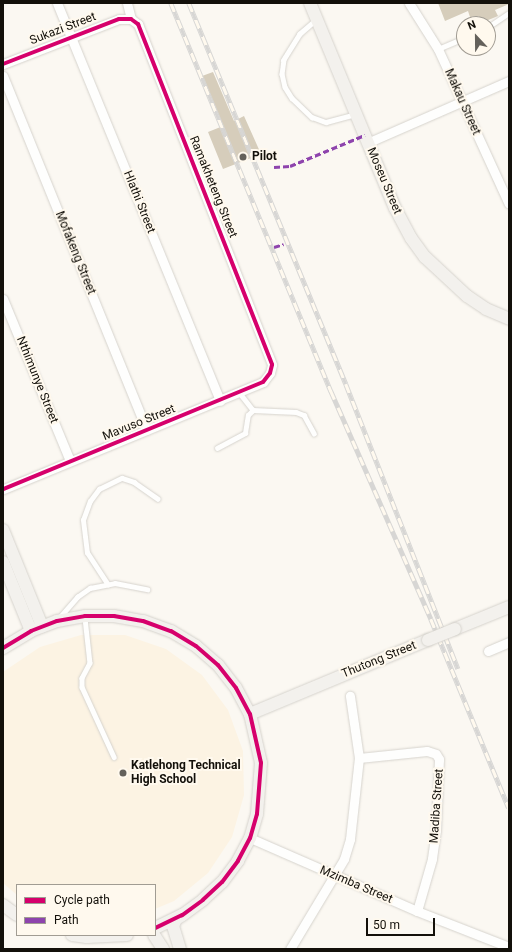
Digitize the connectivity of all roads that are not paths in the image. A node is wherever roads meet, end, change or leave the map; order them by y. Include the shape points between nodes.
1 (57, 3) edge
2 (127, 3) edge
3 (310, 3) edge
4 (408, 3) edge
5 (509, 13) edge
6 (131, 19) junction
7 (317, 20) junction
8 (496, 22) edge
9 (71, 36) junction
10 (456, 41) edge
11 (438, 49) junction
12 (3, 64) edge
13 (3, 76) edge
14 (509, 81) edge
15 (462, 101) junction
16 (355, 114) junction
17 (367, 143) junction
18 (509, 204) edge
19 (3, 299) edge
20 (509, 319) edge
21 (272, 365) joint
22 (240, 392) junction
23 (220, 401) junction
24 (253, 410) junction
25 (146, 430) junction
26 (314, 433) dead end
27 (217, 448) dead end
28 (70, 461) junction
29 (3, 489) edge
30 (158, 500) dead end
31 (3, 530) edge
32 (3, 562) edge
33 (6, 576) edge
34 (108, 584) junction
35 (147, 589) dead end
36 (509, 607) edge
37 (85, 616) junction
38 (57, 621) junction
39 (36, 628) junction
40 (509, 642) edge
41 (3, 648) edge
42 (488, 651) dead end
43 (350, 696) dead end
44 (250, 714) junction
45 (114, 757) dead end
46 (359, 758) junction
47 (250, 838) junction
48 (333, 876) junction
49 (3, 905) edge
50 (417, 911) junction
51 (16, 914) edge
52 (182, 916) junction
53 (156, 928) edge
54 (89, 936) edge
55 (116, 936) edge
56 (155, 936) edge
57 (509, 947) edge
58 (162, 949) edge
59 (180, 949) edge
60 (291, 949) edge

1 - 9 street, Hlathi Street
2 - 6 street, Ramakheteng Street
3 - 7 street, Moseu Street
4 - 11 street, Makau Street
5 - 8 lane
6 - 9 street, Sukazi Street via 119,19
6 - 21 street, Ramakheteng Street via 138,24
7 - 16 street, Moseu Street
7 - 16 lane via 300,34 284,60 282,74 285,87 292,98 312,117 326,122
9 - 12 street, Sukazi Street
9 - 23 street, Hlathi Street
10 - 11 lane
11 - 15 street, Makau Street
13 - 25 street, Mofakeng Street
14 - 15 street
15 - 17 street
15 - 18 street, Makau Street
16 - 17 street, Moseu Street
17 - 20 street, Moseu Street via 398,214 421,252 467,296 486,309
19 - 28 street, Nthimunye Street
21 - 22 street, Mavuso Street via 268,378
22 - 23 street, Mavuso Street
22 - 24 lane
23 - 25 street, Mavuso Street
24 - 26 lane via 300,414 307,418
24 - 27 lane via 248,415 245,434
25 - 28 street, Mavuso Street
28 - 29 street, Mavuso Street
30 - 34 lane via 134,482 122,478 99,489 90,501 83,520 86,553
31 - 39 street
32 - 33 street
33 - 39 street
34 - 35 lane
34 - 38 lane via 90,588 77,596
36 - 44 street, Thutong Street, bridge
37 - 38 street
37 - 44 street via 114,616 143,621 196,646 218,665 236,688
37 - 45 lane via 90,662 82,678 82,688
38 - 39 street
39 - 41 street
40 - 42 street
43 - 46 street
44 - 47 street via 261,763 260,795
46 - 48 street via 350,839 344,859
46 - 50 street, Madiba Street via 427,751 436,754 439,759 432,859
47 - 48 street, Mzimba Street
47 - 52 street via 238,861 222,882
48 - 50 street, Mzimba Street
48 - 60 street
49 - 51 street
50 - 57 street, Mzimba Street
52 - 53 street
52 - 59 street via 176,919 173,926
54 - 55 street
56 - 58 street

